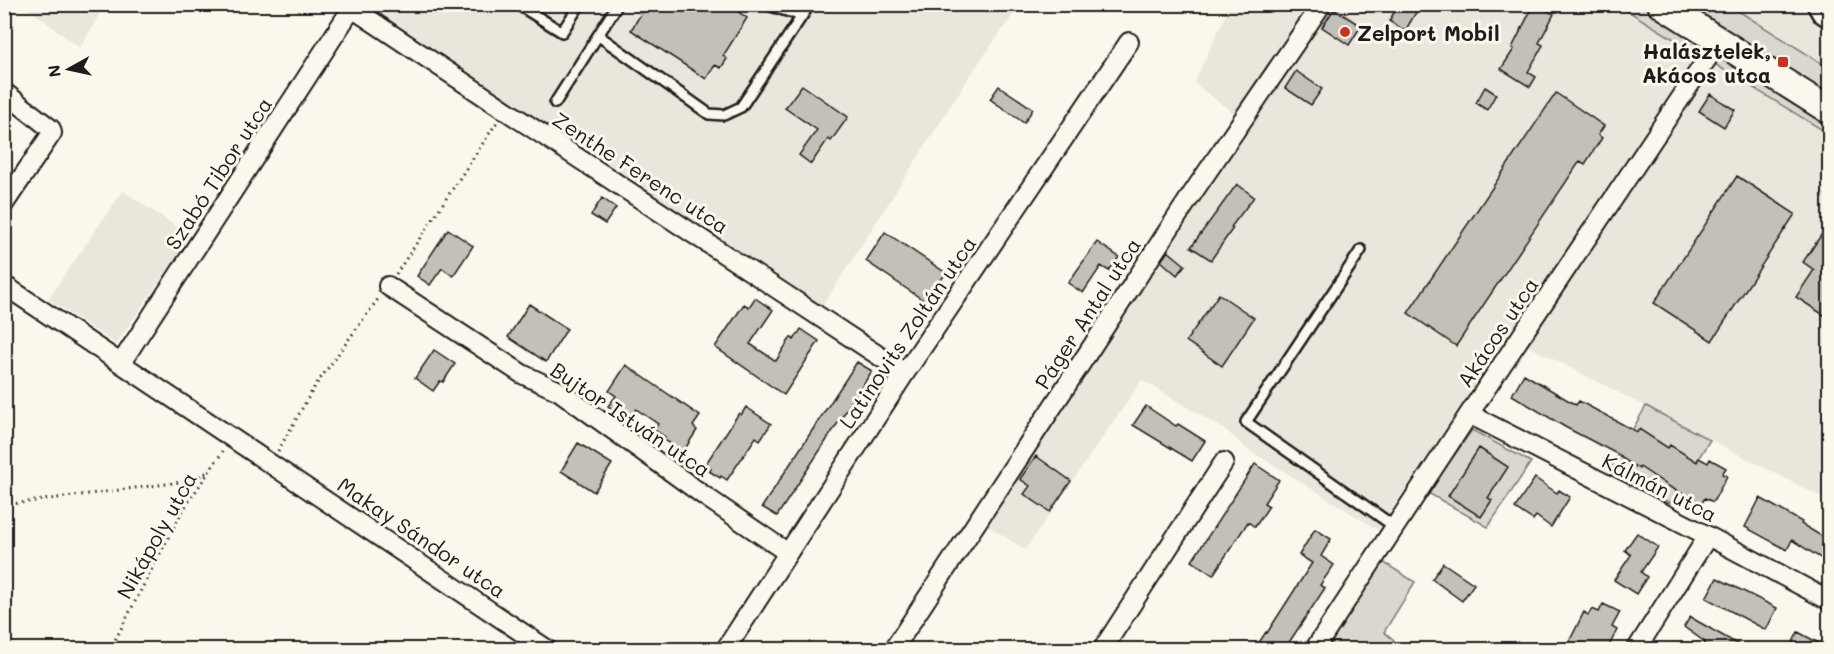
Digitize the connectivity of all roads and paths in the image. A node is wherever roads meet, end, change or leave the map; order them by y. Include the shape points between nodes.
1 (517, 4) edge
2 (618, 4) edge
3 (765, 4) edge
4 (810, 4) edge
5 (1322, 4) edge
6 (1661, 4) edge
7 (1811, 4) edge
8 (579, 5) edge
9 (352, 8) joint
10 (802, 16) junction
11 (1830, 24) edge
12 (599, 36) junction
13 (1719, 41) junction
14 (1130, 42) dead end
15 (4, 92) edge
16 (555, 103) dead end
17 (1830, 111) edge
18 (4, 204) edge
19 (1361, 250) dead end
20 (4, 285) edge
21 (388, 286) dead end
22 (121, 363) junction
23 (905, 372) junction
24 (1469, 414) junction
25 (233, 438) junction
26 (1224, 462) dead end
27 (209, 471) junction
28 (4, 504) edge
29 (1395, 527) junction
30 (1708, 536) junction
31 (788, 553) junction
32 (1830, 601) edge
33 (110, 650) edge
34 (548, 650) edge
35 (725, 650) edge
36 (893, 650) edge
37 (1102, 650) edge
38 (1314, 650) edge
39 (1636, 650) edge

1 - 8 lane via 562,32
2 - 12 lane
3 - 10 lane
4 - 10 lane
5 - 36 street, Páger Antal utca via 1194,191
6 - 13 main road
7 - 11 lane via 1818,16
9 - 22 street, Szabó Tibor utca
9 - 23 street, Zenthe Ferenc utca
10 - 12 lane via 741,107 718,116 709,114
12 - 16 lane
13 - 17 main road
13 - 24 street, Akácos utca
14 - 23 street, Latinovits Zoltán utca
15 - 18 street via 52,133
19 - 29 lane via 1246,422
20 - 22 street, Makay Sándor utca
21 - 31 street, Bujtor István utca via 522,374 559,391
22 - 25 street, Makay Sándor utca
23 - 31 street, Latinovits Zoltán utca
24 - 29 street, Akácos utca
24 - 30 street, Kálmán utca
25 - 27 path, Nikápoly utca
25 - 34 street, Makay Sándor utca
26 - 37 street
27 - 28 path via 189,481
27 - 33 path, Nikápoly utca via 181,513
29 - 38 street, Akácos utca
30 - 32 street, Kálmán utca
30 - 39 street
31 - 35 street, Latinovits Zoltán utca

